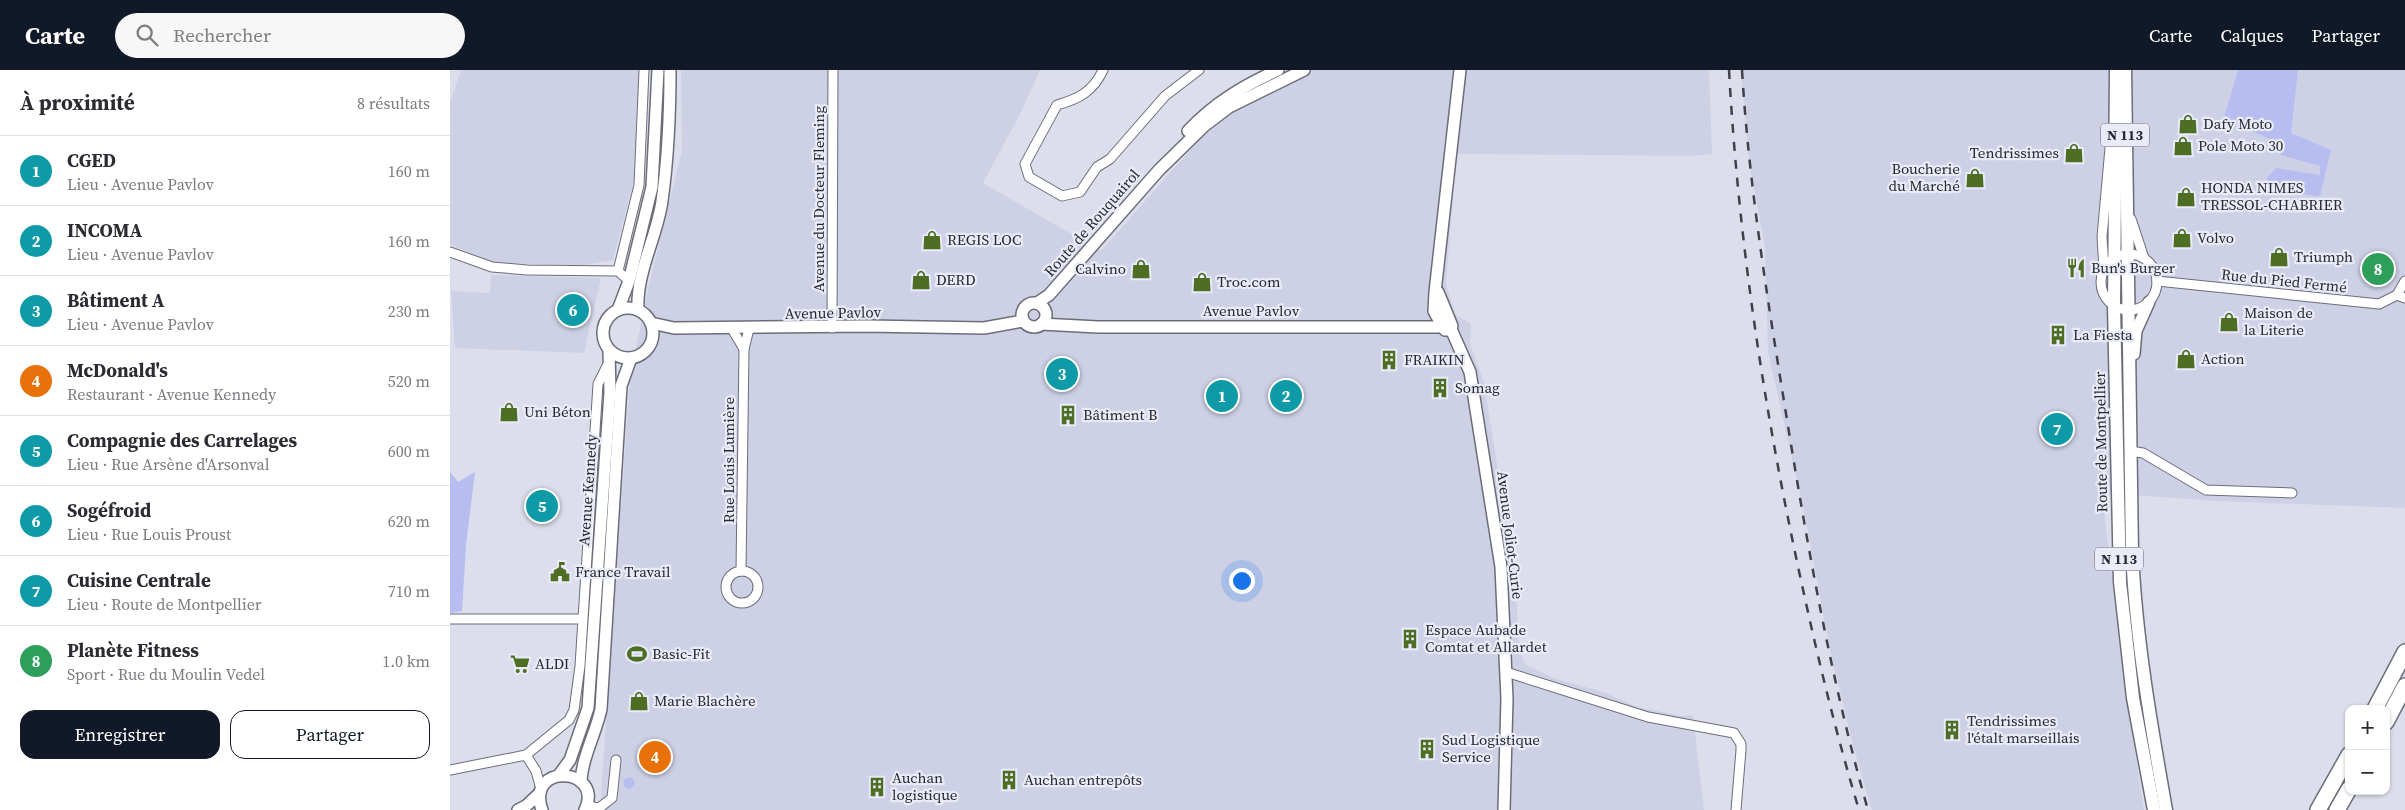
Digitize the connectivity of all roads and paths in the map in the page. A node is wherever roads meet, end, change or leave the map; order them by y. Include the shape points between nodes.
1 (644, 70) edge
2 (658, 70) edge
3 (670, 70) edge
4 (833, 70) edge
5 (1199, 70) edge
6 (1304, 70) edge
7 (1460, 70) edge
8 (2116, 70) edge
9 (2125, 70) edge
10 (1099, 72) edge
11 (1276, 74) edge
12 (2115, 101) junction
13 (2126, 200) junction
14 (450, 252) edge
15 (2127, 253) junction
16 (2114, 258) junction
17 (2144, 259) junction
18 (2104, 269) junction
19 (618, 272) junction
20 (629, 281) junction
21 (2157, 281) junction
22 (2405, 281) edge
23 (2401, 296) edge
24 (2149, 302) junction
25 (2114, 306) junction
26 (618, 310) junction
27 (638, 310) junction
28 (2127, 310) junction
29 (1042, 314) junction
30 (1022, 317) junction
31 (651, 323) junction
32 (1445, 325) junction
33 (674, 328) junction
34 (832, 328) junction
35 (732, 329) junction
36 (749, 329) junction
37 (653, 340) junction
38 (744, 349) junction
39 (609, 356) junction
40 (632, 358) junction
41 (2130, 425) junction
42 (2130, 451) junction
43 (2292, 494) dead end
44 (741, 571) dead end
45 (450, 619) edge
46 (582, 619) junction
47 (2405, 652) edge
48 (1506, 672) junction
49 (2405, 686) edge
50 (2377, 705) edge
51 (2390, 714) edge
52 (526, 755) junction
53 (616, 760) dead end
54 (2345, 762) edge
55 (450, 770) edge
56 (536, 771) junction
57 (556, 776) junction
58 (581, 782) junction
59 (541, 791) junction
60 (2346, 795) edge
61 (586, 808) edge
62 (518, 810) edge
63 (542, 810) edge
64 (1504, 810) edge
65 (1736, 810) edge
66 (2154, 810) edge
67 (2166, 810) edge
68 (2318, 810) edge
69 (2337, 810) edge

1 - 19 street via 639,185
2 - 20 street via 652,186
3 - 27 street via 662,202 647,253 637,300
4 - 34 street, Avenue du Docteur Fleming
5 - 10 street via 1165,96 1110,159 1098,167 1080,192 1062,196 1029,177 1025,164 1057,105 1078,99
6 - 11 street, Route de Rouquairol
7 - 32 street, Avenue Joliot-Curie via 1434,311
8 - 12 main road, Route de Montpellier / N 113
9 - 13 main road, Route de Montpellier / N 113
11 - 29 street, Route de Rouquairol via 1233,92 1214,105 1182,138 1159,170 1049,295
12 - 16 main road, Route de Montpellier / N 113
12 - 18 street via 2102,237
13 - 15 main road, Route de Montpellier / N 113
13 - 17 street
14 - 19 street via 492,267
15 - 16 street
15 - 17 street
15 - 28 main road, Route de Montpellier / N 113
16 - 18 street
16 - 25 main road, Route de Montpellier / N 113
17 - 21 street via 2155,270
18 - 25 street via 2101,288
19 - 20 street
20 - 26 street
21 - 23 street, Rue du Pied Fermé via 2379,304
21 - 24 street
22 - 23 street
24 - 28 street
24 - 41 street via 2136,331 2135,411
25 - 28 street
25 - 66 main road, Route de Montpellier / N 113 via 2120,582 2133,698
26 - 27 street
26 - 39 street via 606,320 603,328
27 - 31 street
28 - 41 main road, Route de Montpellier / N 113
29 - 30 street, Avenue Pavlov via 1032,327
29 - 30 street, Avenue Pavlov via 1029,304
29 - 32 street, Avenue Pavlov via 1059,326
30 - 34 street, Avenue Pavlov via 993,327
31 - 33 street, Avenue Pavlov
31 - 37 street
32 - 48 street, Avenue Joliot-Curie via 1470,372 1501,567
33 - 35 street, Avenue Pavlov
33 - 37 street
34 - 36 street, Avenue Pavlov
35 - 36 street, Avenue Pavlov
35 - 38 street
36 - 38 street, Rue Louis Lumière
37 - 40 street via 645,352
38 - 44 street, Rue Louis Lumière
39 - 40 street
39 - 46 street via 598,384
39 - 57 street, Avenue Kennedy via 610,392 588,708 570,760
40 - 58 street, Avenue Kennedy via 621,386 601,709 582,767
41 - 42 main road, Route de Montpellier / N 113
42 - 43 street via 2143,453 2206,490
42 - 67 main road, Route de Montpellier / N 113 via 2135,610
45 - 46 street
46 - 52 street via 574,710 569,720
47 - 50 highway
48 - 64 street, Avenue Joliot-Curie
48 - 65 street via 1648,717 1734,733 1741,744
49 - 51 highway
52 - 55 street
52 - 56 street
53 - 61 street via 612,798 599,808
54 - 68 highway
56 - 57 street
56 - 59 street
57 - 58 street via 567,775
57 - 59 street, Avenue Kennedy
58 - 61 street, Avenue Kennedy via 587,795
59 - 62 street, Avenue Kennedy
59 - 63 street
60 - 69 highway

